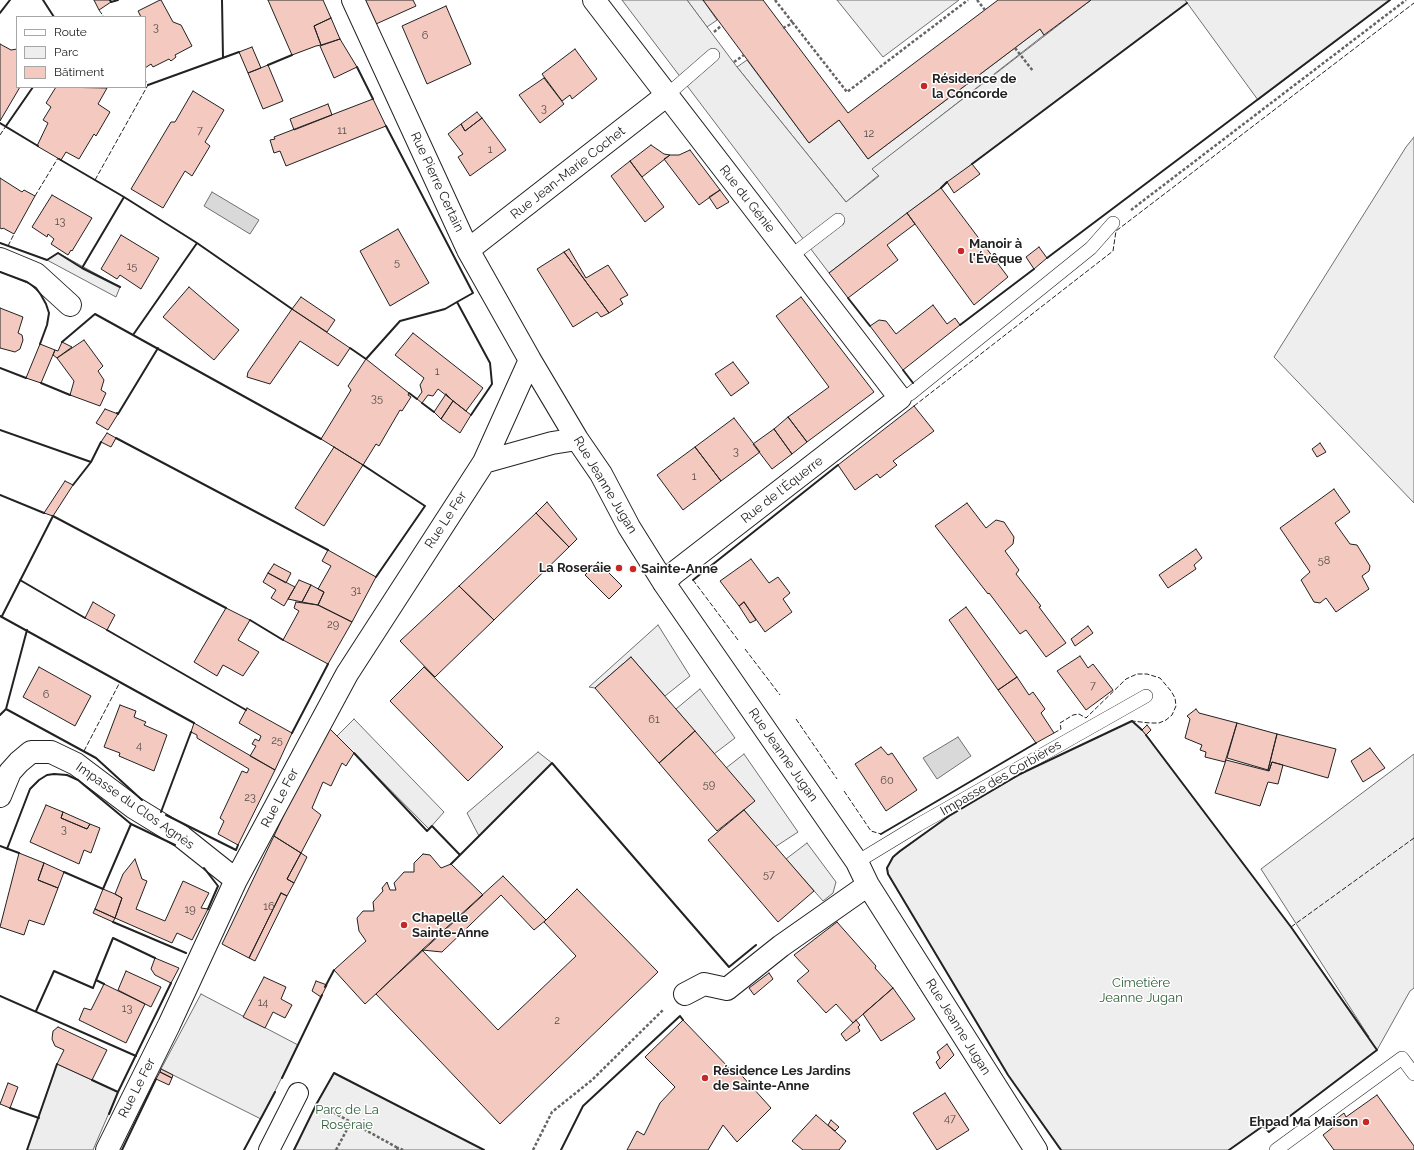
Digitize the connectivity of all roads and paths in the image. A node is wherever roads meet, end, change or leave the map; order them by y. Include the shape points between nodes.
1 (353, 0) edge
2 (594, 0) edge
3 (968, 0) edge
4 (977, 0) edge
5 (1406, 0) edge
6 (777, 1) edge
7 (985, 10) dead end
8 (793, 23) junction
9 (783, 28) dead end
10 (1015, 48) dead end
11 (713, 55) dead end
12 (1033, 71) dead end
13 (667, 95) junction
14 (838, 220) dead end
15 (1113, 223) joint
16 (468, 250) junction
17 (791, 256) junction
18 (0, 259) edge
19 (70, 305) dead end
20 (530, 360) junction
21 (900, 398) junction
22 (577, 439) junction
23 (484, 462) junction
24 (664, 583) junction
25 (1146, 696) dead end
26 (0, 796) edge
27 (857, 862) junction
28 (236, 880) junction
29 (868, 885) junction
30 (685, 994) joint
31 (1414, 1074) edge
32 (298, 1093) joint
33 (351, 1122) junction
34 (398, 1149) edge
35 (107, 1150) edge
36 (269, 1150) edge
37 (336, 1150) edge
38 (403, 1150) edge
39 (533, 1150) edge
40 (1036, 1150) edge
41 (1276, 1150) edge

1 - 16 street, Rue Pierre Certain
2 - 13 street, Rue du Génie
3 - 8 path via 847,92
4 - 7 path
5 - 15 path
6 - 8 path
8 - 9 path
10 - 12 path
11 - 13 lane
13 - 16 street, Rue Jean-Marie Cochet
13 - 17 street, Rue du Génie
14 - 17 lane
15 - 21 lane via 1091,248 910,394
16 - 20 street, Rue Pierre Certain
17 - 21 street, Rue du Génie
18 - 19 street via 36,274
20 - 22 street, Rue Jeanne Jugan
20 - 23 street, Rue Le Fer
21 - 24 street, Rue de l'Équerre
22 - 23 street via 552,443
22 - 24 street, Rue Jeanne Jugan via 601,474 629,527
23 - 28 street, Rue Le Fer via 347,674
24 - 27 street, Rue Jeanne Jugan
25 - 27 lane, Impasse des Corbières
26 - 28 street, Impasse du Clos Agnès via 10,772 19,762 31,752 51,752 76,764 133,807 182,837
27 - 29 street, Rue Jeanne Jugan
28 - 35 street, Rue Le Fer via 169,1025
29 - 30 street via 781,946 727,989 704,984
29 - 40 street, Rue Jeanne Jugan
30 - 39 path via 679,994 592,1080 552,1112
31 - 41 lane via 1402,1058
32 - 33 path
32 - 36 street
33 - 34 path
33 - 37 path
34 - 38 path

